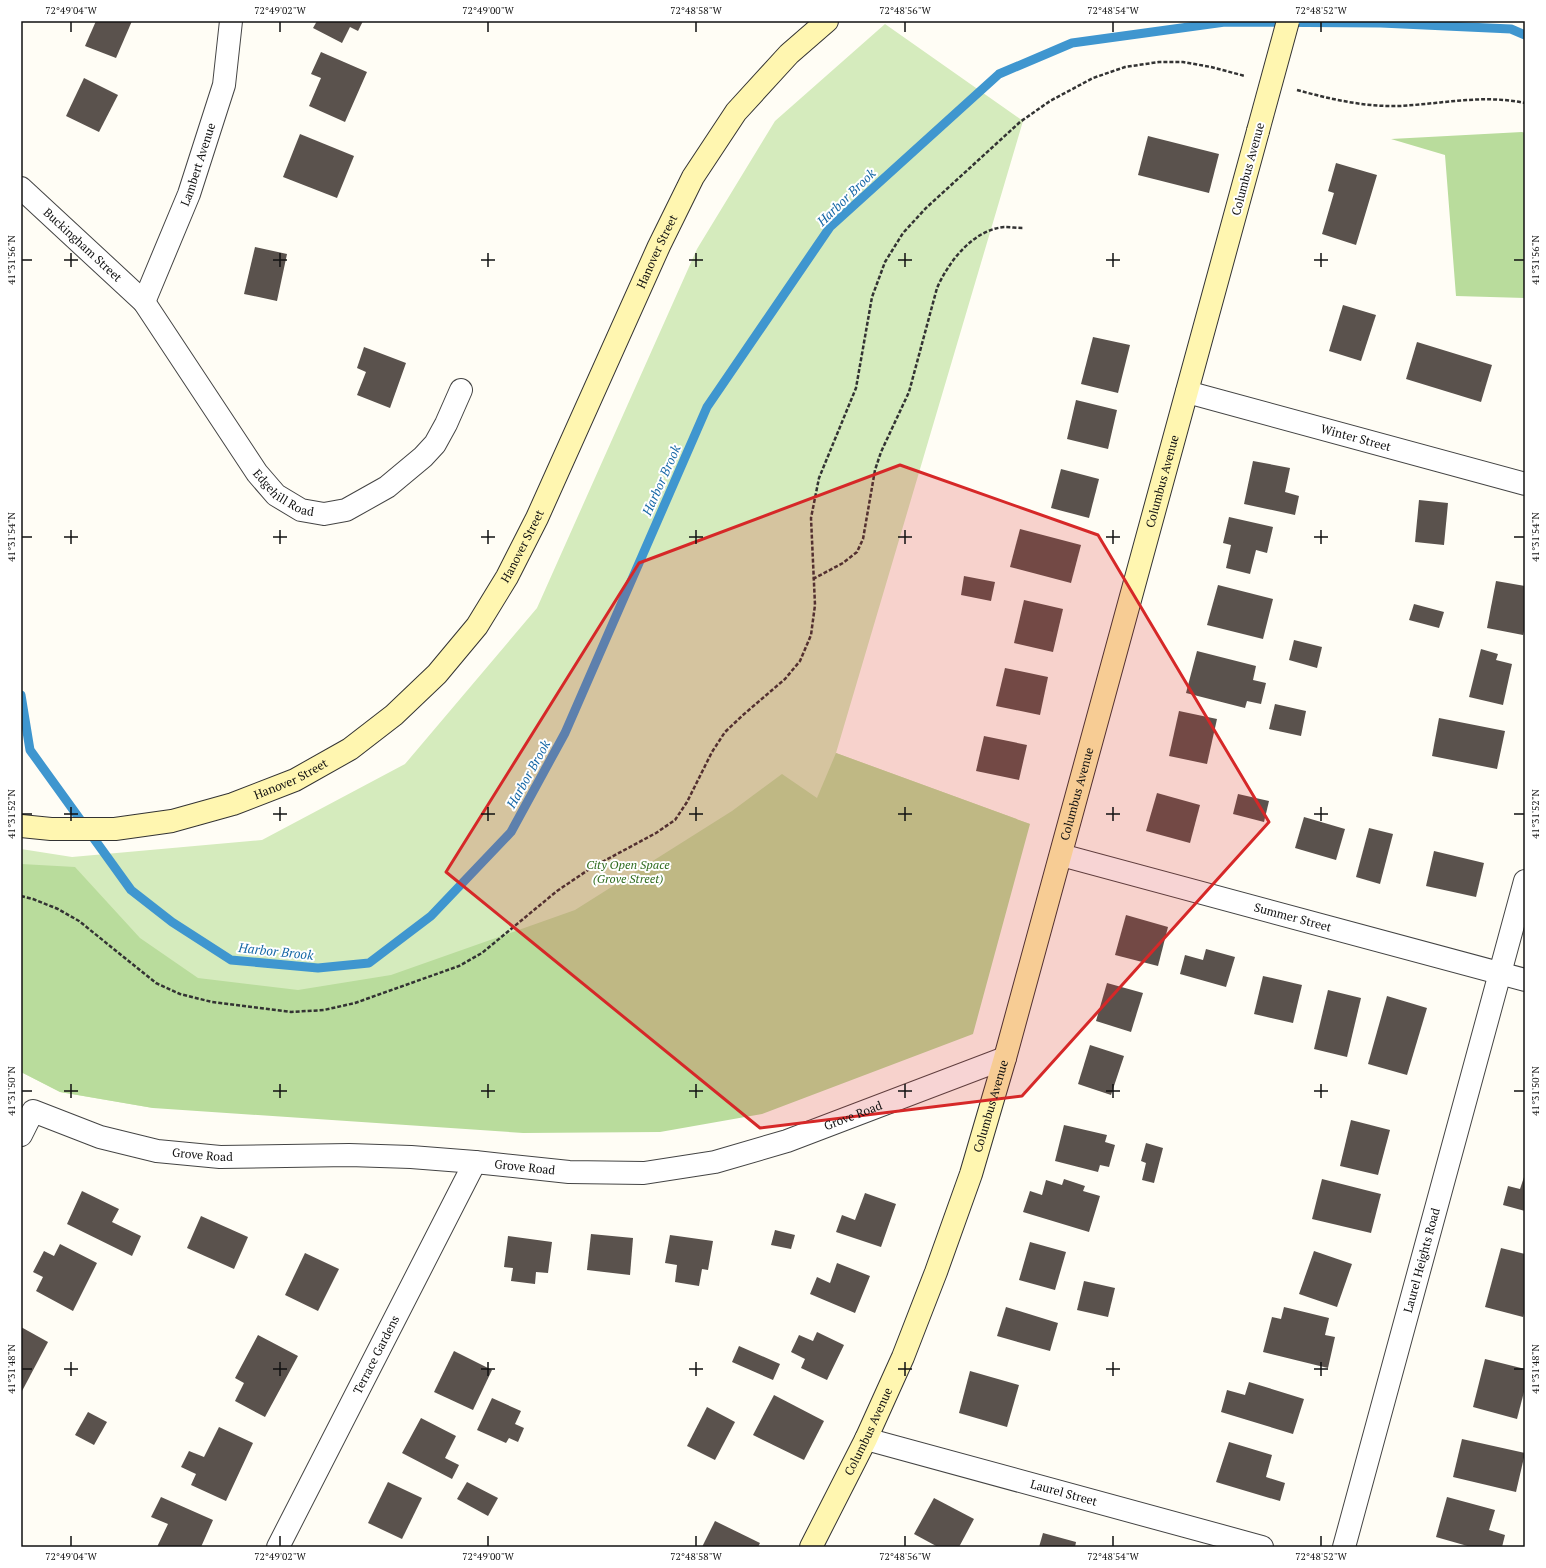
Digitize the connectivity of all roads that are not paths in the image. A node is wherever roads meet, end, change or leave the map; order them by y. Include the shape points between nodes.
1 (231, 21) edge
2 (827, 21) edge
3 (1288, 21) edge
4 (21, 188) edge
5 (144, 302) junction
6 (460, 390) dead end
7 (1187, 392) junction
8 (1525, 484) edge
9 (21, 826) edge
10 (1061, 855) junction
11 (1525, 881) edge
12 (1500, 973) junction
13 (1525, 980) edge
14 (1005, 1058) junction
15 (21, 1135) edge
16 (475, 1162) junction
17 (866, 1439) junction
18 (278, 1547) edge
19 (811, 1547) edge
20 (1262, 1547) edge
21 (1344, 1547) edge

1 - 5 street, Lambert Avenue via 224,85 189,194
2 - 9 street, Hanover Street via 789,54 736,112 693,177 659,246 537,518 477,626 437,674 394,715 350,749 296,780 233,804 172,821 115,829 51,829
3 - 7 street, Columbus Avenue, bridge
4 - 5 street, Buckingham Street
5 - 6 street, Edgehill Road via 257,473 276,495 301,510 324,514 346,510 387,487 435,444
7 - 8 street, Winter Street
7 - 10 street, Columbus Avenue
10 - 12 street, Summer Street
10 - 14 street, Columbus Avenue
11 - 12 street, Laurel Heights Road
12 - 13 street, Summer Street
12 - 21 street, Laurel Heights Road
14 - 16 street, Grove Road via 787,1141 715,1162 644,1172 569,1172
14 - 17 street, Columbus Avenue via 971,1174 936,1272 903,1357
15 - 16 street, Grove Road via 33,1111 100,1137 157,1151 220,1157 349,1154
16 - 18 street, Terrace Gardens
17 - 19 street, Columbus Avenue
17 - 20 street, Laurel Street

